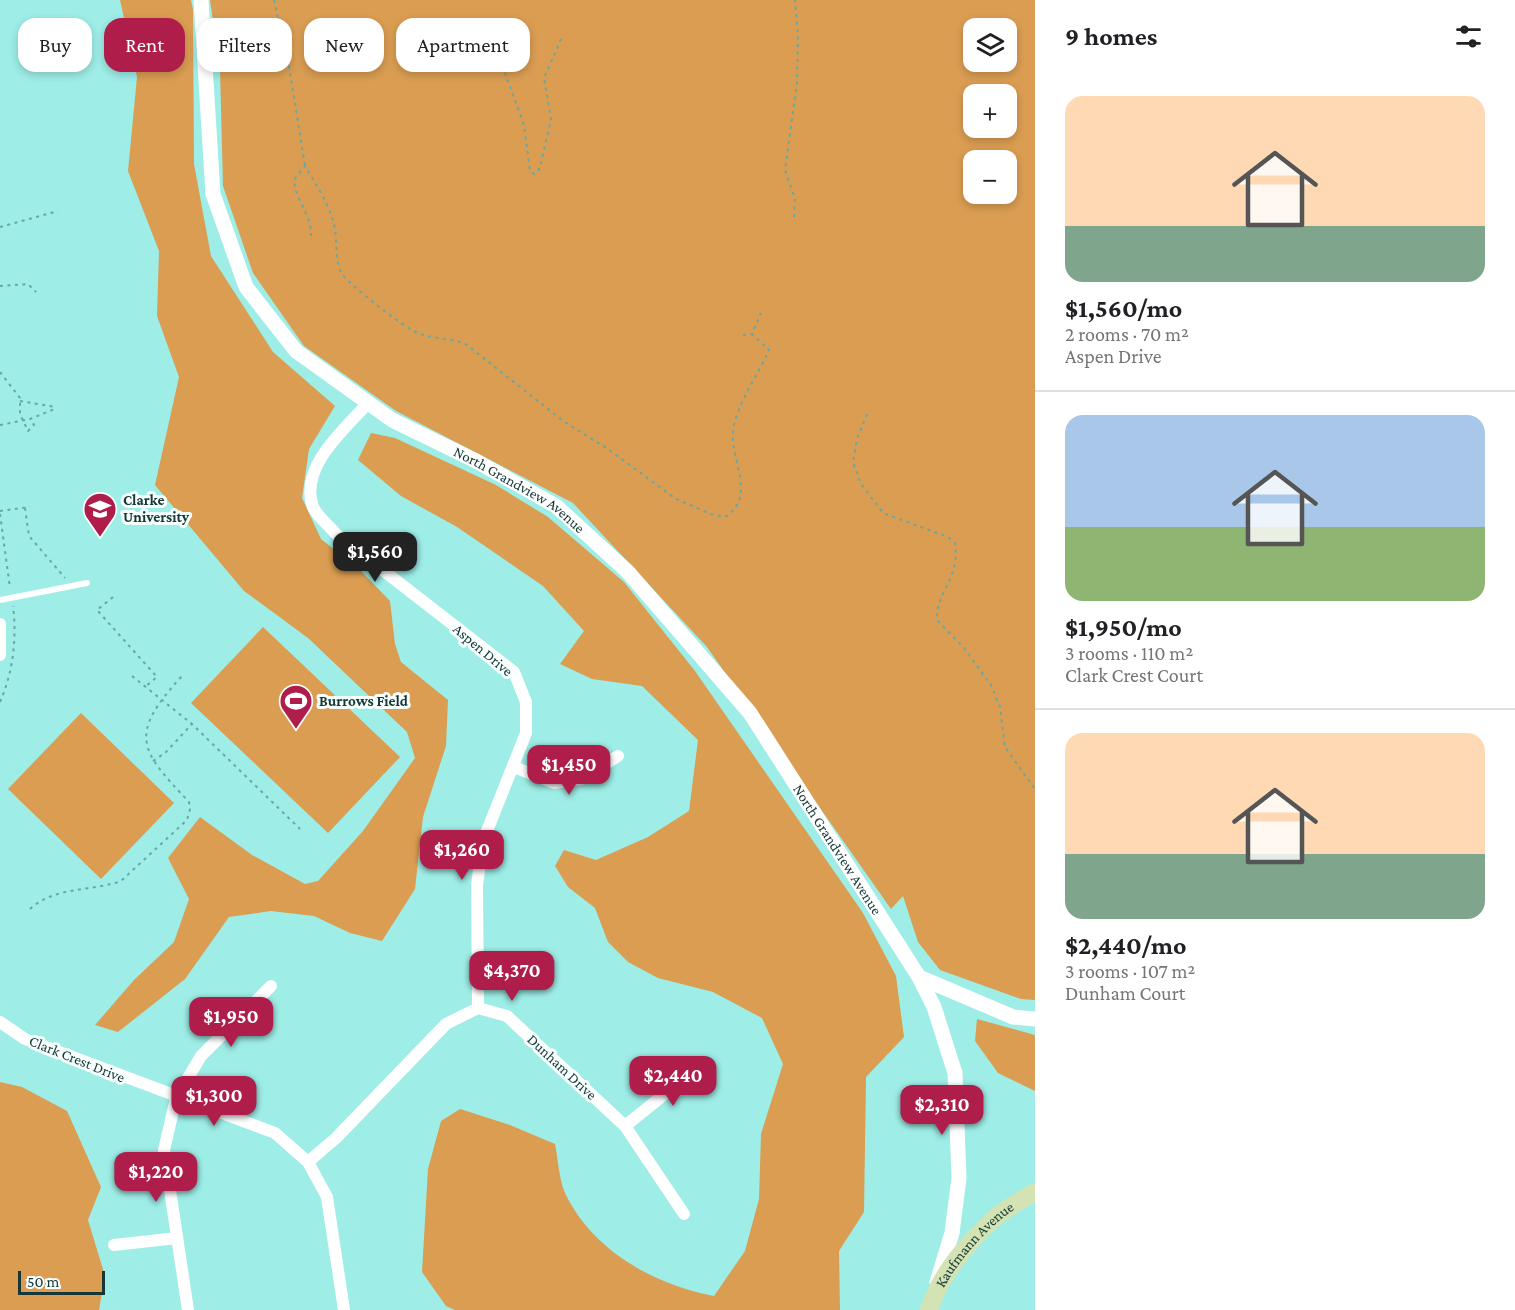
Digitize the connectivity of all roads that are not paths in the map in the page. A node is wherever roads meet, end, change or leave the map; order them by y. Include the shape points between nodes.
1 (201, 0) edge
2 (368, 403) junction
3 (87, 583) dead end
4 (0, 600) edge
5 (0, 624) edge
6 (0, 655) edge
7 (618, 756) dead end
8 (514, 767) junction
9 (919, 977) junction
10 (271, 986) dead end
11 (478, 1008) junction
12 (1035, 1019) edge
13 (0, 1022) edge
14 (702, 1064) dead end
15 (176, 1098) junction
16 (625, 1126) junction
17 (308, 1162) junction
18 (1035, 1192) edge
19 (684, 1214) dead end
20 (177, 1238) junction
21 (114, 1245) dead end
22 (931, 1303) edge
23 (188, 1310) edge
24 (344, 1310) edge

1 - 2 street, North Grandview Avenue via 213,194 246,287 296,351
2 - 8 street, Aspen Drive via 311,475 312,506 335,533 514,672 526,702 526,733
2 - 9 street, North Grandview Avenue via 556,506 628,572 750,713
3 - 4 lane
5 - 6 street
7 - 8 street via 581,779 554,783
8 - 11 street, Aspen Drive via 483,841 477,885
9 - 12 street via 1013,1017
9 - 22 street, North Grandview Avenue via 934,1007 955,1072 958,1126 959,1178 952,1233
10 - 15 street via 201,1056
11 - 16 street, Dunham Drive via 507,1016
11 - 17 street via 446,1024
13 - 15 street, Clark Crest Drive via 25,1039
14 - 16 street
15 - 17 street, Clark Crest Drive via 274,1133
15 - 20 street via 164,1150
16 - 19 street, Dunham Drive
17 - 24 street, Clark Crest Drive via 327,1197
18 - 22 main road, Kaufmann Avenue via 996,1217 965,1250
20 - 21 street
20 - 23 street

